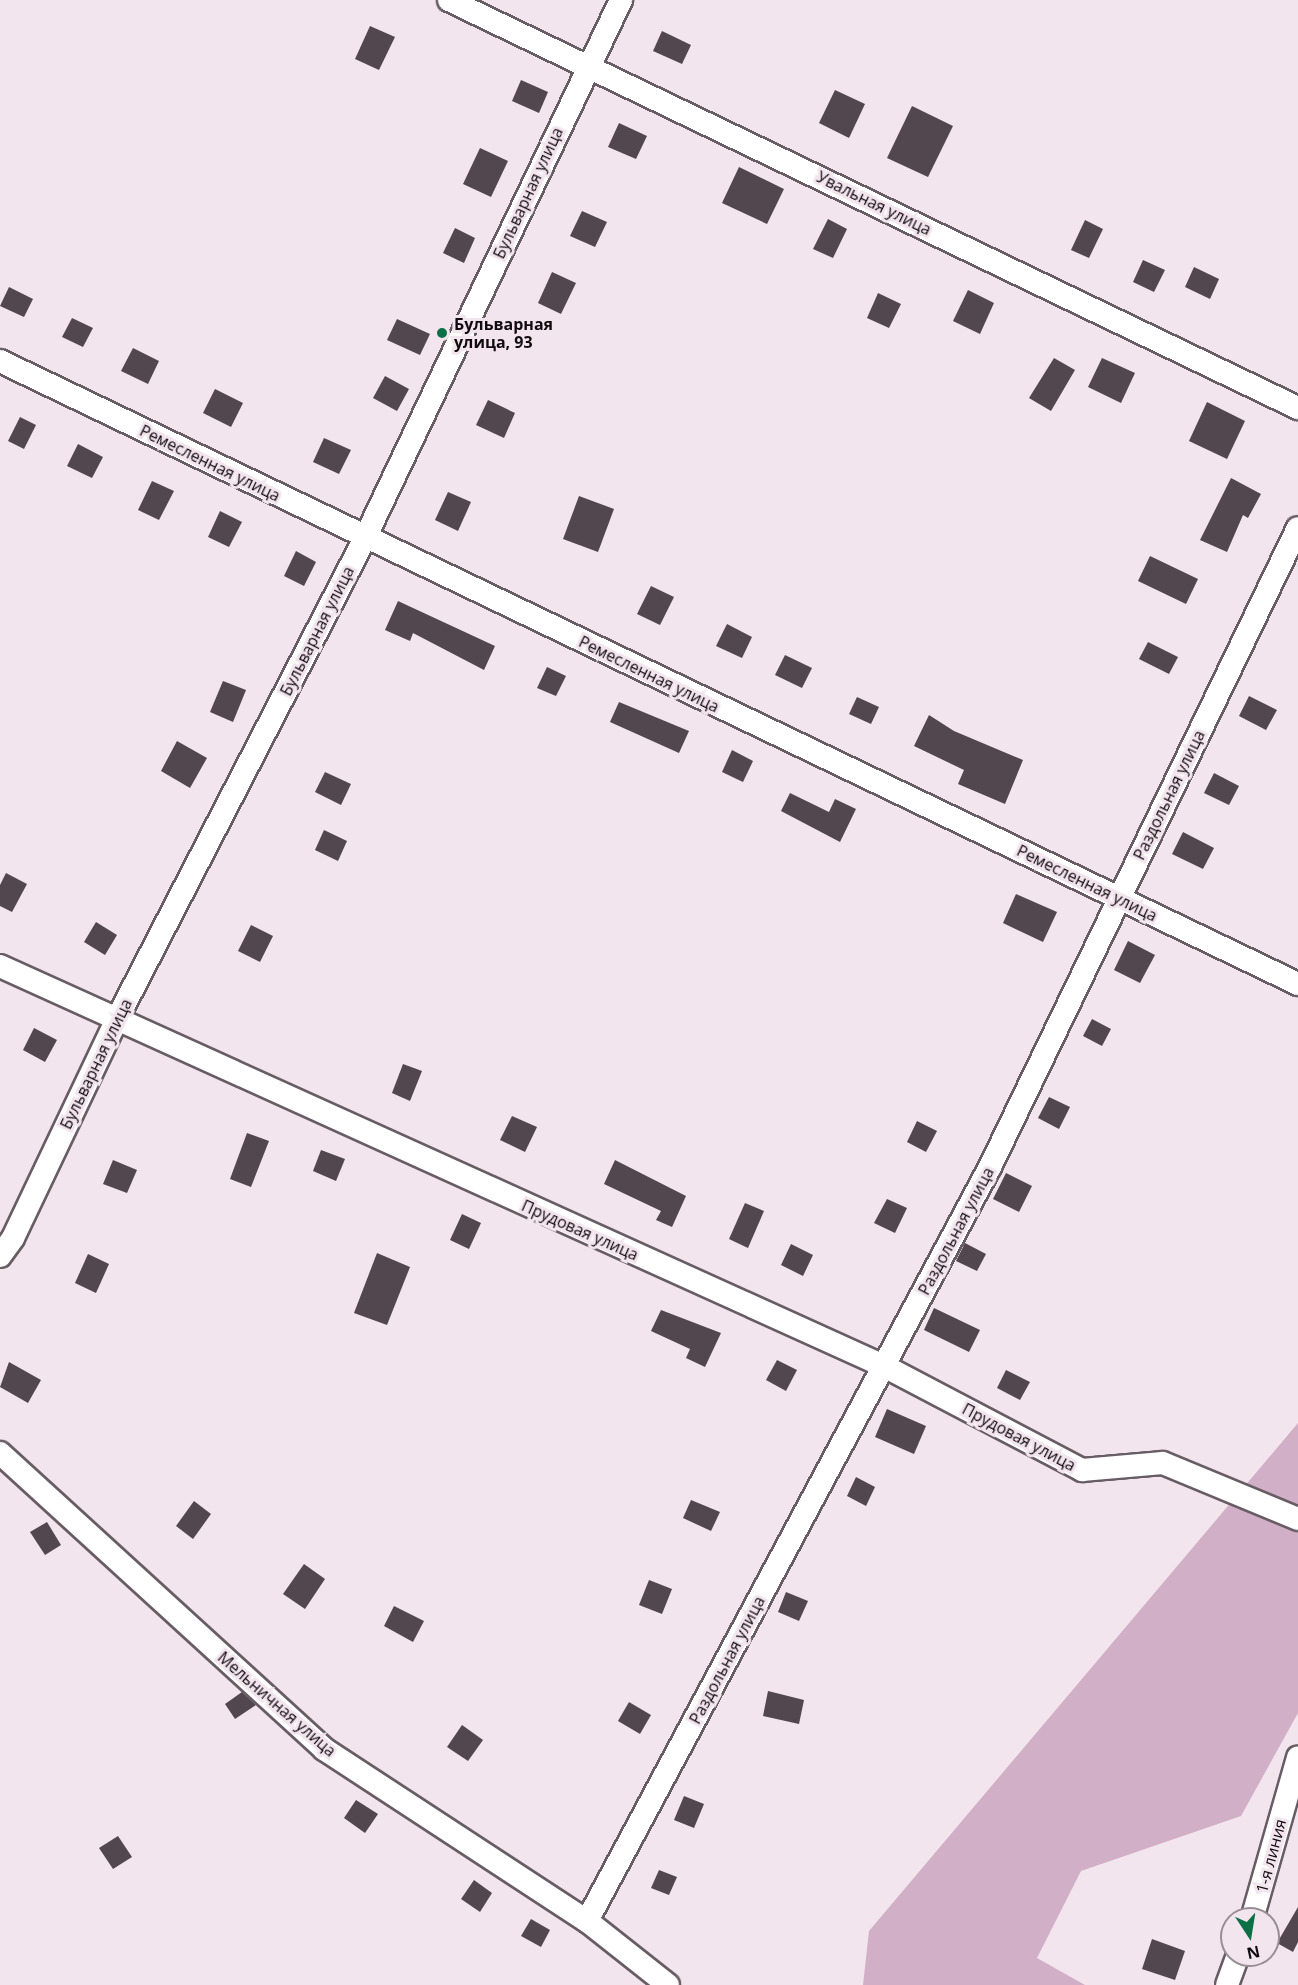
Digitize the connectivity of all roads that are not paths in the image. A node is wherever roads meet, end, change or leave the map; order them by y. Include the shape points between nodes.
1 (449, 0) edge
2 (621, 0) edge
3 (588, 66) junction
4 (0, 361) edge
5 (1298, 408) edge
6 (1298, 528) edge
7 (365, 538) junction
8 (1119, 898) junction
9 (0, 966) edge
10 (1298, 984) edge
11 (116, 1021) junction
12 (0, 1256) edge
13 (884, 1366) junction
14 (0, 1453) edge
15 (1298, 1519) edge
16 (1298, 1757) edge
17 (1255, 1907) edge
18 (587, 1921) junction
19 (1234, 1967) edge
20 (668, 1985) edge
21 (1227, 1985) edge

1 - 3 street, Увальная улица
2 - 3 street, Бульварная улица
3 - 5 street, Увальная улица
3 - 7 street, Бульварная улица
4 - 7 street, Ремесленная улица
6 - 8 street, Раздольная улица
7 - 8 street, Ремесленная улица
7 - 11 street, Бульварная улица
8 - 10 street, Ремесленная улица
8 - 13 street, Раздольная улица via 990,1167
9 - 11 street, Прудовая улица
11 - 12 street, Бульварная улица via 13,1238
11 - 13 street, Прудовая улица
13 - 15 street, Прудовая улица via 1082,1470 1163,1463
13 - 18 street, Раздольная улица
14 - 18 street, Мельничная улица via 324,1749
16 - 17 street, 1-я линия
18 - 20 street, Мельничная улица
19 - 21 street

